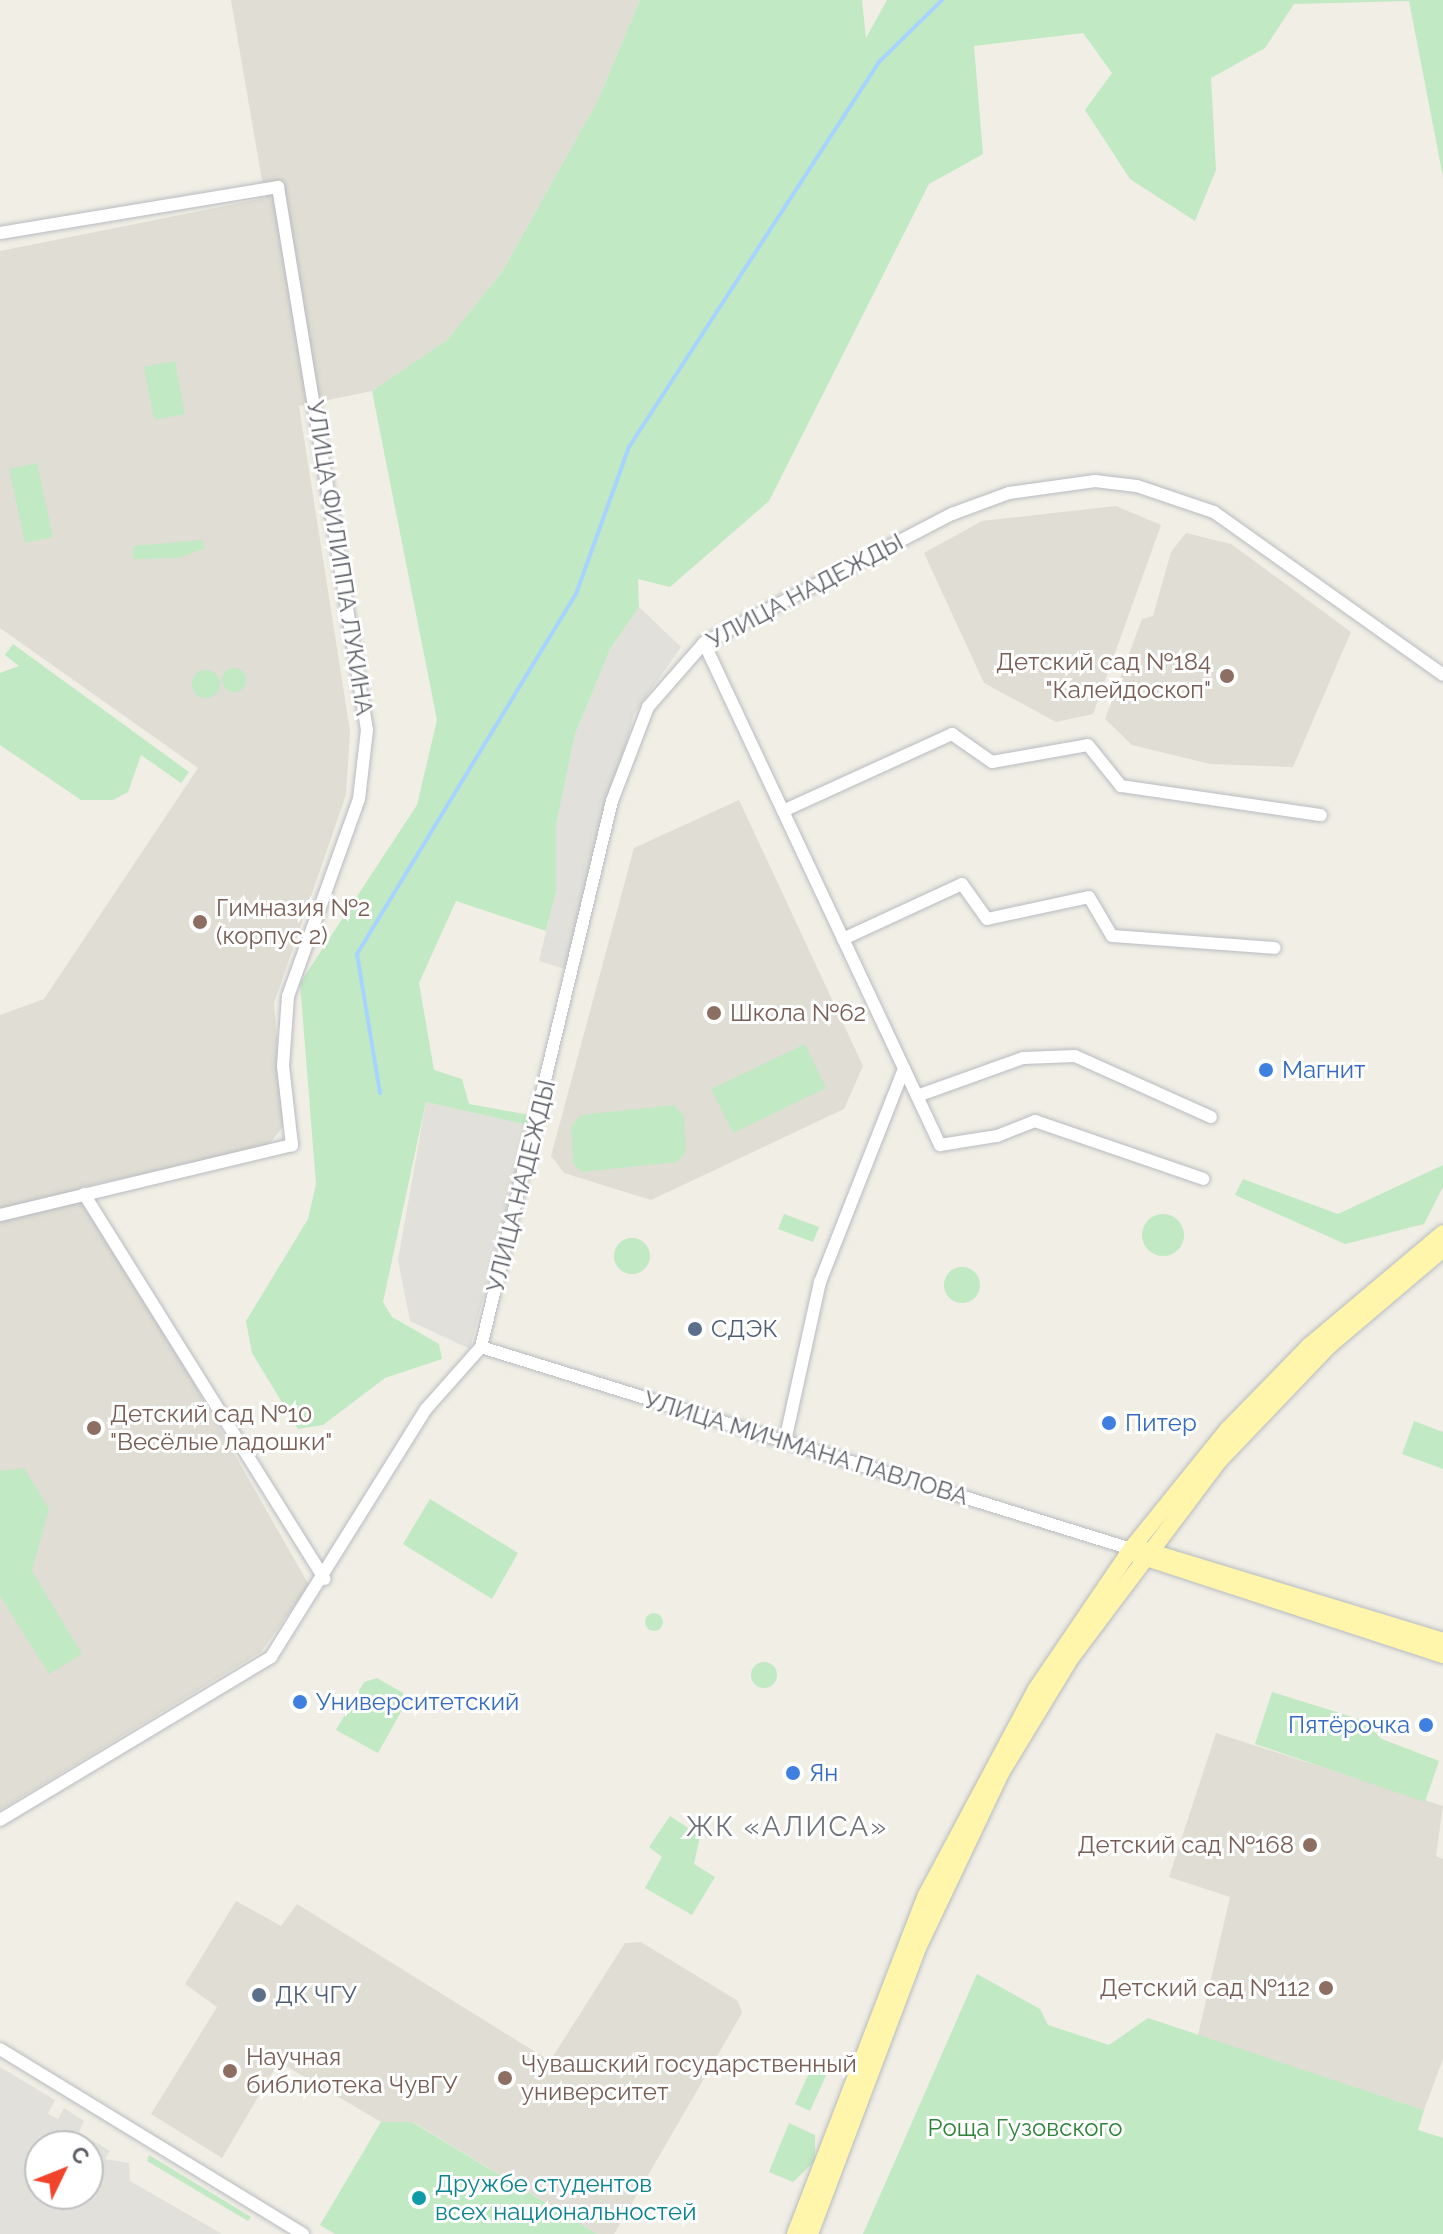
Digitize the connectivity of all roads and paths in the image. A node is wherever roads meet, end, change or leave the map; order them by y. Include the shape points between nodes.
1 (0, 233) edge
2 (704, 643) junction
3 (1443, 675) edge
4 (783, 811) junction
5 (1321, 815) dead end
6 (843, 939) junction
7 (1275, 948) dead end
8 (904, 1069) junction
9 (917, 1096) junction
10 (1211, 1117) dead end
11 (1203, 1179) dead end
12 (84, 1194) junction
13 (0, 1215) edge
14 (1443, 1233) edge
15 (1443, 1249) edge
16 (1393, 1280) junction
17 (481, 1347) junction
18 (785, 1441) junction
19 (1142, 1552) junction
20 (325, 1579) junction
21 (1438, 1646) edge
22 (0, 1820) edge
23 (0, 2049) edge
24 (839, 2136) junction
25 (303, 2234) edge
26 (795, 2234) edge
27 (810, 2234) edge

1 - 12 street, УЛИЦА ФИЛИППА ЛУКИНА via 278,187 365,694 359,799 288,996 283,1066 292,1145
2 - 3 street, УЛИЦА НАДЕЖДЫ via 952,514 1009,493 1095,481 1137,486 1214,512
2 - 4 street
2 - 17 street, УЛИЦА НАДЕЖДЫ via 648,707 621,775
4 - 5 street via 952,734 992,762 1088,745 1121,786
4 - 6 street
6 - 7 street via 962,884 987,919 1089,897 1112,936
6 - 8 street
8 - 9 street
8 - 18 street via 820,1282
9 - 10 street via 1023,1058 1075,1056
9 - 11 street via 940,1145 997,1136 1035,1121
12 - 13 street, УЛИЦА ФИЛИППА ЛУКИНА
12 - 20 street
14 - 16 main road
15 - 16 main road
16 - 19 main road via 1228,1429
17 - 18 street, УЛИЦА МИЧМАНА ПАВЛОВА
17 - 20 street via 426,1409
18 - 19 street, УЛИЦА МИЧМАНА ПАВЛОВА
19 - 21 main road, УЛИЦА МИЧМАНА ПАВЛОВА
19 - 24 main road via 1036,1689 912,1946
20 - 22 street via 260,1666
23 - 25 street
24 - 26 main road
24 - 27 main road

